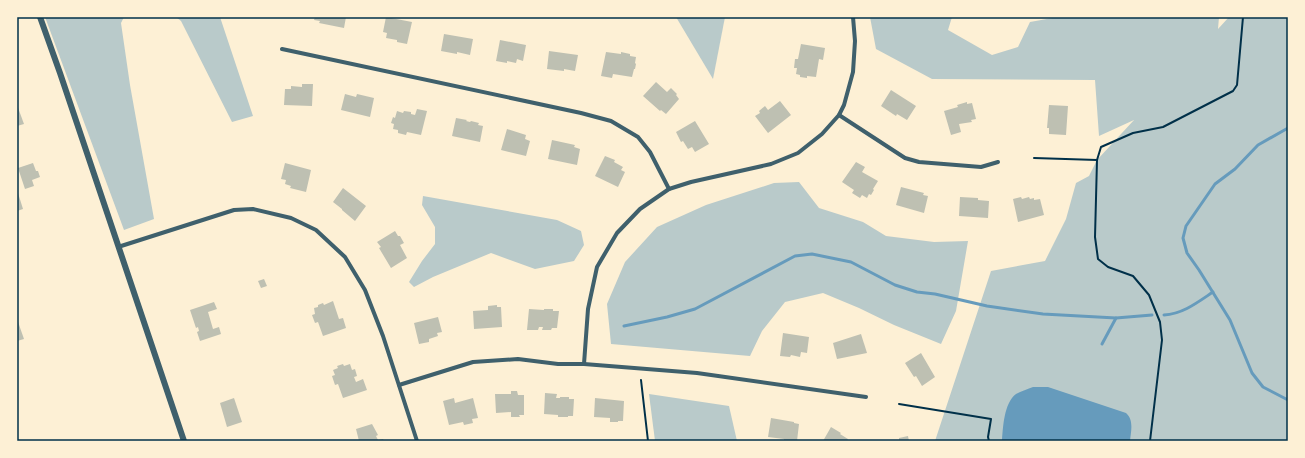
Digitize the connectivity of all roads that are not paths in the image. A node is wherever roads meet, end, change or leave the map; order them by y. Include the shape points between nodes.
1 (40, 17) edge
2 (853, 17) edge
3 (282, 49) dead end
4 (838, 115) junction
5 (998, 162) dead end
6 (669, 189) junction
7 (118, 247) junction
8 (584, 364) junction
9 (399, 385) junction
10 (866, 397) dead end
11 (184, 441) edge
12 (417, 441) edge

1 - 7 street
2 - 4 street via 853,72 844,105
3 - 6 street via 611,121 638,137 650,152
4 - 5 street via 905,158 919,162 981,167
4 - 6 street via 822,134 798,153 771,164
6 - 8 street via 640,209 617,233 597,267 588,309
7 - 9 street via 234,210 253,209 291,218 316,230 345,257 365,290
7 - 11 street
8 - 9 street via 518,359 473,362
8 - 10 street via 697,374
9 - 12 street

